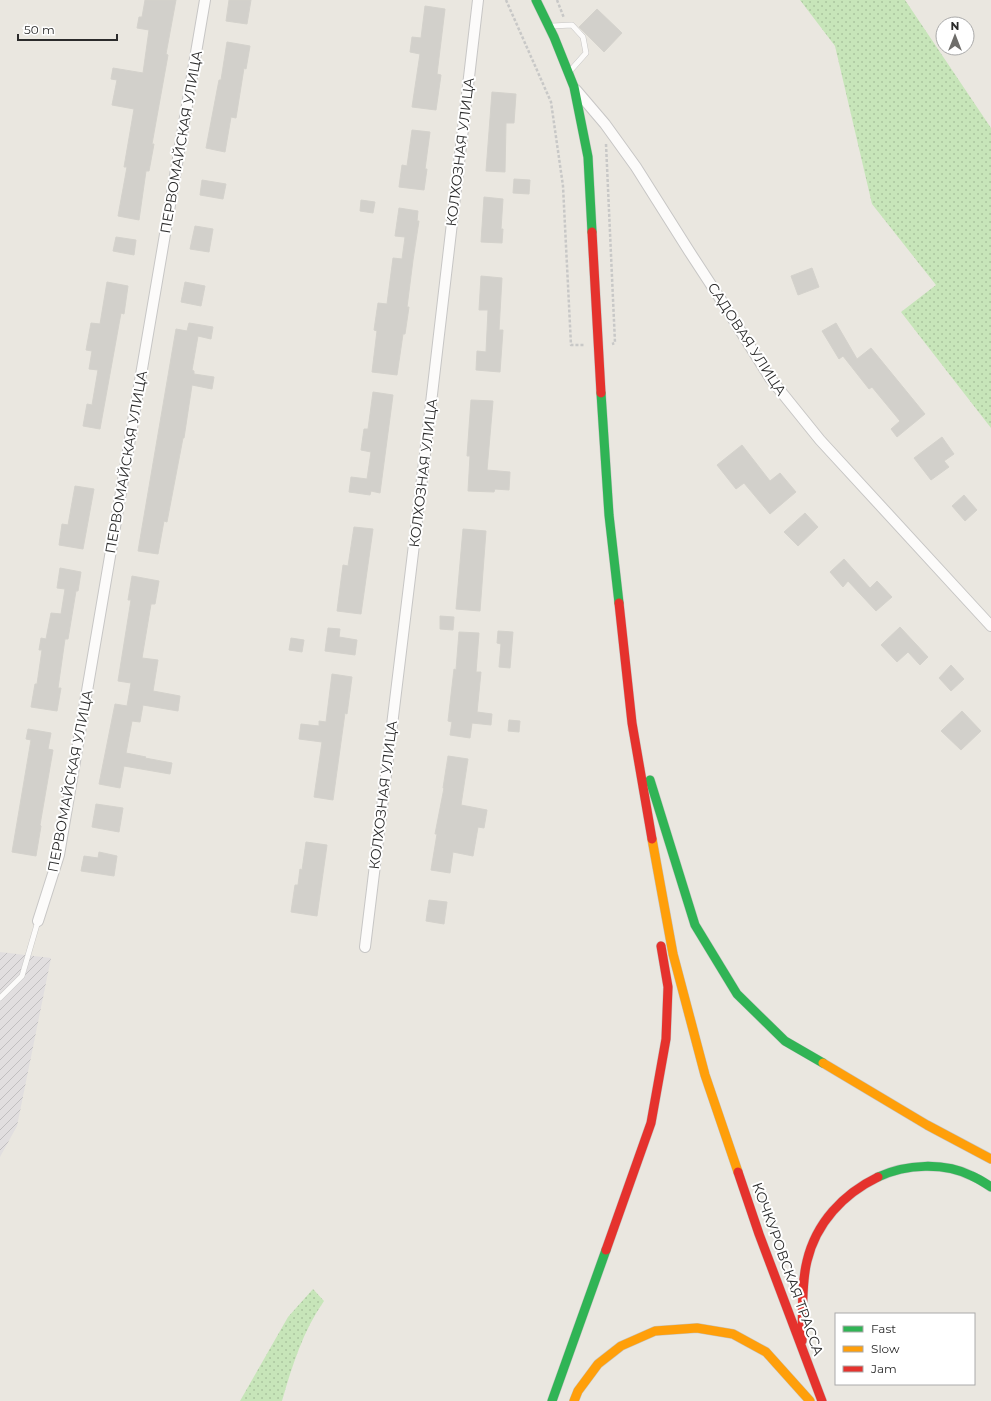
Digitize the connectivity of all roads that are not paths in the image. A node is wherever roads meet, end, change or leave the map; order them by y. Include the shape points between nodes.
1 (205, 0) edge
2 (478, 0) edge
3 (536, 0) edge
4 (549, 27) junction
5 (568, 73) junction
6 (574, 87) junction
7 (991, 626) edge
8 (632, 723) junction
9 (641, 780) junction
10 (38, 921) joint
11 (658, 925) dead end
12 (661, 941) dead end
13 (365, 947) dead end
14 (0, 998) edge
15 (991, 1159) edge
16 (991, 1187) edge
17 (802, 1348) junction
18 (552, 1401) edge
19 (574, 1401) edge
20 (810, 1401) edge
21 (822, 1401) edge

1 - 10 street, ПЕРВОМАЙСКАЯ УЛИЦА via 59,855
2 - 13 street, КОЛХОЗНАЯ УЛИЦА
3 - 4 main road
4 - 5 main road
4 - 5 lane via 572,25 583,37 586,53
5 - 6 main road
6 - 7 street, САДОВАЯ УЛИЦА via 636,167 770,378 820,440
6 - 8 main road via 588,157 609,515
8 - 9 main road
8 - 15 main road via 695,925 737,994 785,1041
9 - 11 main road
9 - 17 main road, КОЧКУРОВСКАЯ ТРАССА via 673,954 705,1075 758,1234
10 - 14 lane via 22,976
12 - 18 main road via 668,988 666,1039 651,1123
16 - 17 main road via 980,1178 948,1168 917,1166 884,1174 856,1188 836,1206 821,1227 807,1262
17 - 21 main road, КОЧКУРОВСКАЯ ТРАССА
19 - 20 main road via 578,1391 598,1364 621,1346 655,1331 697,1328 733,1334 766,1352

